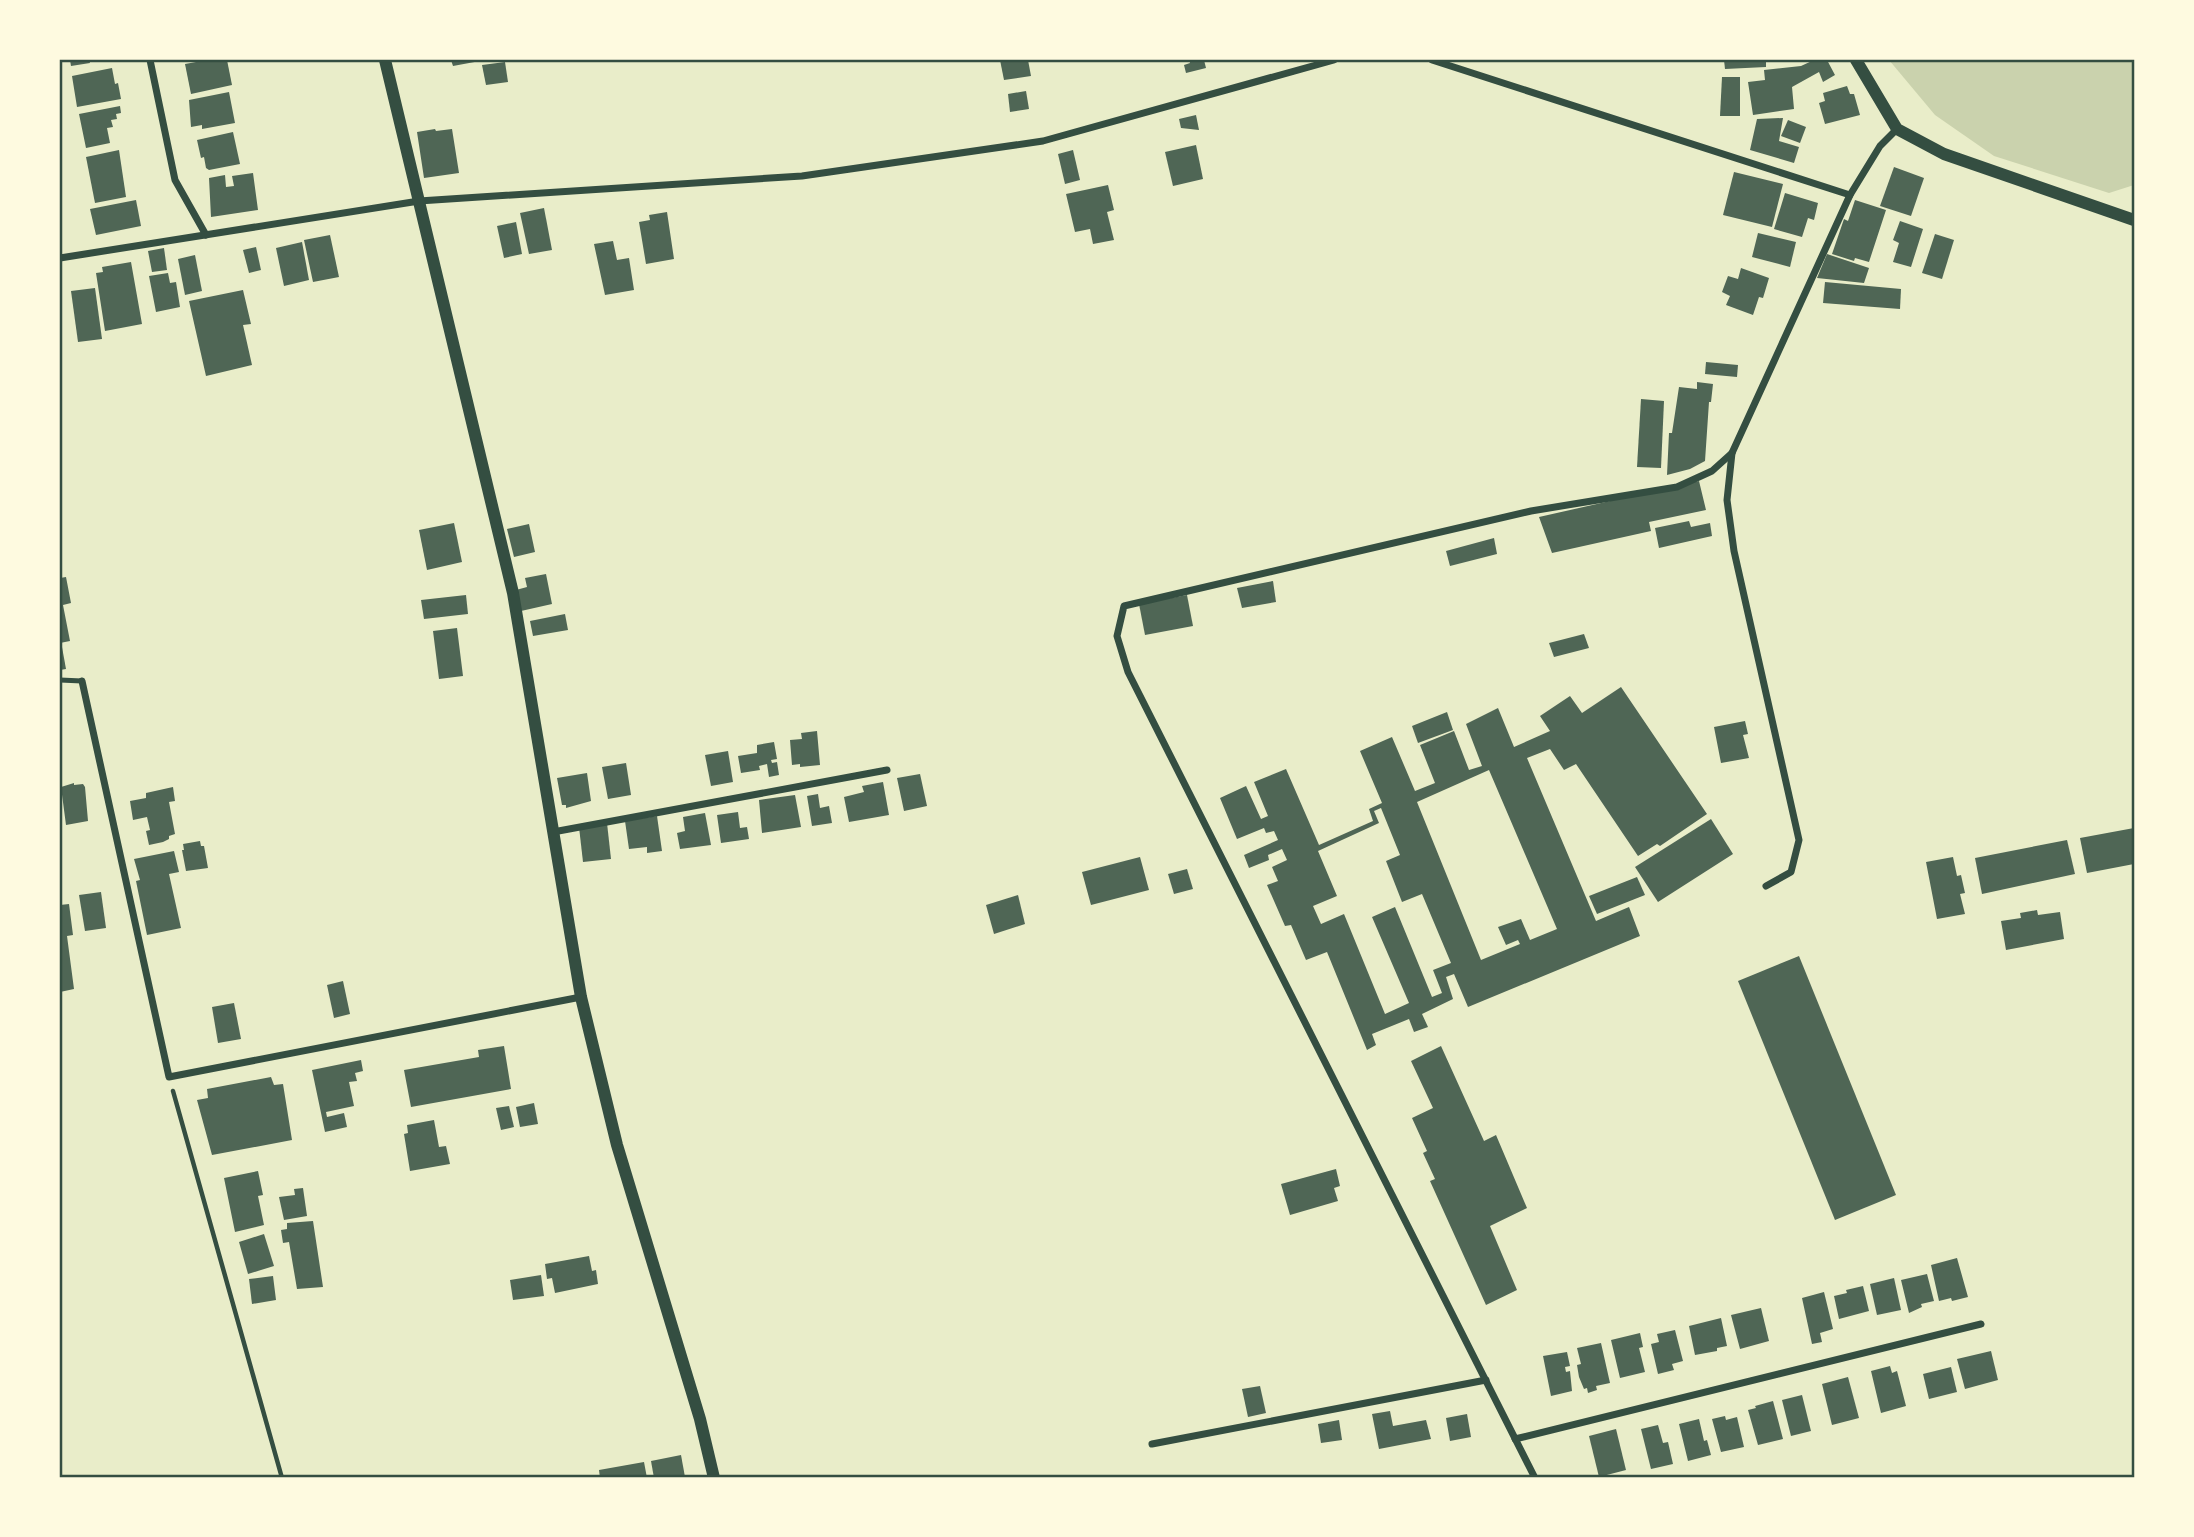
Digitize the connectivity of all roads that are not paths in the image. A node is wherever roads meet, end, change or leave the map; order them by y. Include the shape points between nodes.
1 (150, 60) edge
2 (385, 60) edge
3 (1334, 60) edge
4 (1432, 60) edge
5 (1856, 60) edge
6 (1897, 129) junction
7 (1850, 195) junction
8 (419, 201) junction
9 (2134, 220) edge
10 (206, 235) junction
11 (60, 258) edge
12 (1732, 453) junction
13 (60, 680) edge
14 (82, 681) joint
15 (887, 770) dead end
16 (553, 832) junction
17 (1766, 886) dead end
18 (581, 998) junction
19 (1981, 1324) dead end
20 (1486, 1380) junction
21 (1516, 1439) junction
22 (1152, 1444) dead end
23 (714, 1478) edge
24 (1535, 1478) edge

1 - 10 street via 175,180
2 - 8 street
3 - 8 street via 1030,143 802,176
4 - 7 street
5 - 6 street
6 - 7 street via 1880,146
6 - 9 street via 1944,154
7 - 12 street
8 - 10 street
8 - 16 street via 513,593
10 - 11 street
12 - 17 street via 1727,500 1734,551 1799,840 1791,872
12 - 20 street via 1712,471 1677,487 1531,511 1125,606 1117,636 1128,672
13 - 14 lane
14 - 18 street via 169,1077
15 - 16 street
16 - 18 street
18 - 23 street via 617,1145 701,1419
19 - 21 street
20 - 21 street
20 - 22 street
21 - 24 street

